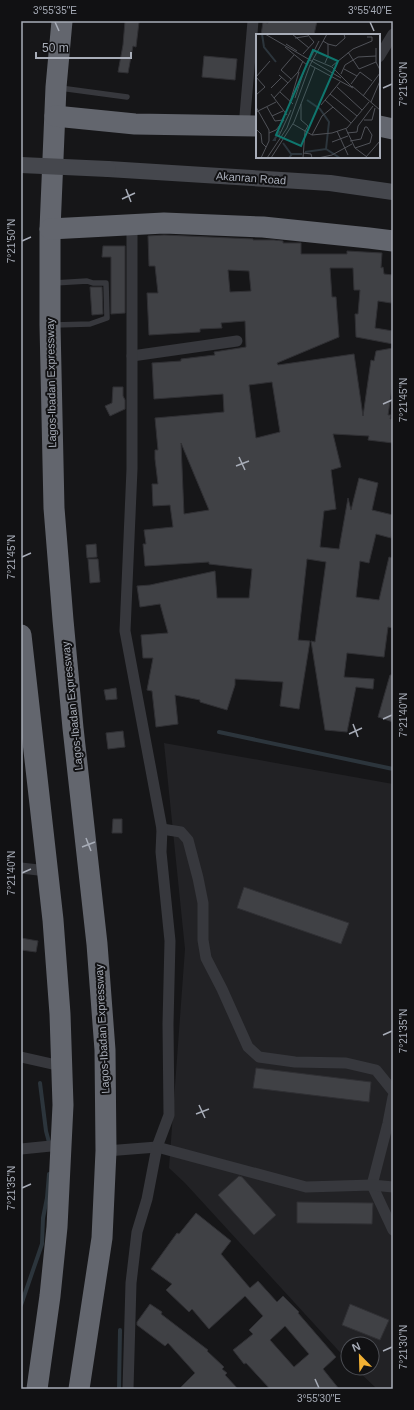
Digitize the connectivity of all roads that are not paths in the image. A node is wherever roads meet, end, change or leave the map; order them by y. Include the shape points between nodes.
1 (62, 21) edge
2 (253, 21) edge
3 (393, 34) edge
4 (380, 55) edge
5 (56, 87) junction
6 (127, 97) dead end
7 (55, 116) junction
8 (250, 126) edge
9 (380, 126) edge
10 (393, 129) edge
11 (21, 165) edge
12 (393, 192) edge
13 (132, 224) junction
14 (50, 229) junction
15 (393, 241) edge
16 (51, 284) junction
17 (50, 325) junction
18 (237, 341) dead end
19 (132, 356) junction
20 (21, 635) edge
21 (162, 829) junction
22 (21, 868) edge
23 (47, 871) junction
24 (21, 1058) edge
25 (61, 1066) junction
26 (393, 1092) edge
27 (393, 1097) edge
28 (61, 1145) junction
29 (157, 1147) junction
30 (21, 1149) edge
31 (106, 1151) junction
32 (372, 1185) junction
33 (393, 1188) edge
34 (393, 1230) edge
35 (37, 1389) edge
36 (80, 1389) edge
37 (128, 1389) edge

1 - 5 highway, Lagos-Ibadan Expressway
2 - 8 street
3 - 4 street
5 - 6 lane
5 - 7 highway, Lagos-Ibadan Expressway
7 - 8 highway via 135,124
7 - 14 highway, Lagos-Ibadan Expressway
9 - 10 highway
11 - 12 main road, Akanran Road, bridge via 330,183
13 - 14 highway
13 - 15 highway via 263,228
13 - 19 street
14 - 16 highway, Lagos-Ibadan Expressway
16 - 17 highway, Lagos-Ibadan Expressway
16 - 17 lane via 87,281 106,283 107,318 90,324
17 - 31 highway, Lagos-Ibadan Expressway via 54,508 72,720 97,944 104,1050
18 - 19 street
19 - 21 street via 132,469 125,630
20 - 23 highway
21 - 26 street via 181,832 188,840 203,903 203,940 206,958 248,1047 259,1057 295,1062 346,1063 376,1070
21 - 29 street via 161,852 170,941 169,1115
22 - 23 street
23 - 25 highway via 60,1014
24 - 25 street
25 - 28 highway
27 - 32 street
28 - 30 street
28 - 35 highway via 57,1227
29 - 31 street
29 - 32 street via 306,1187
29 - 37 street via 147,1199 137,1232 131,1283
31 - 36 highway, Lagos-Ibadan Expressway via 102,1238
32 - 33 street
32 - 34 street

